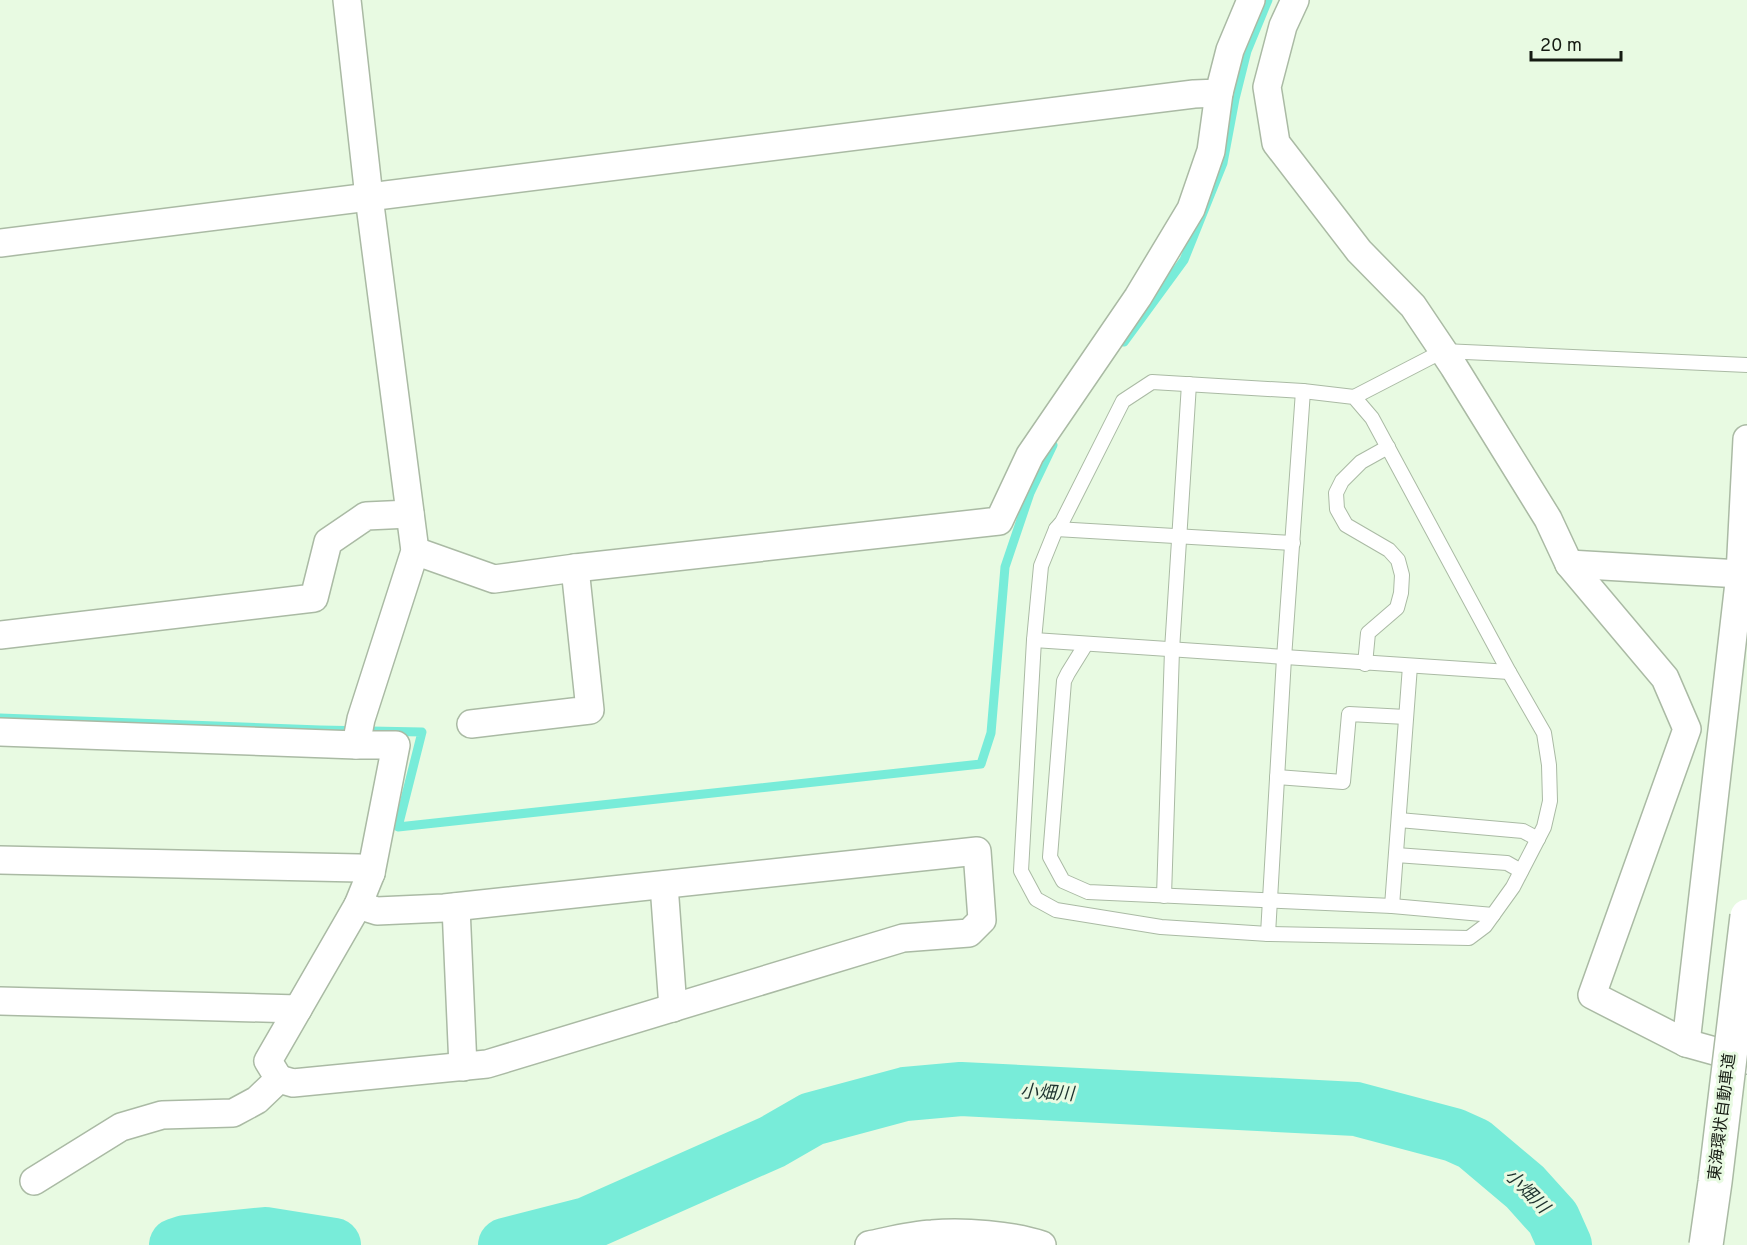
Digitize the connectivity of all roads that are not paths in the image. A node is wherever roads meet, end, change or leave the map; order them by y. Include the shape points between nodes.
1 (347, 0) edge
2 (1251, 0) edge
3 (1295, 0) edge
4 (1219, 93) junction
5 (369, 197) junction
6 (0, 243) edge
7 (1443, 351) junction
8 (1747, 365) edge
9 (1189, 384) junction
10 (1303, 391) junction
11 (1354, 397) junction
12 (1747, 439) edge
13 (1388, 447) junction
14 (410, 514) junction
15 (1056, 529) junction
16 (1179, 537) junction
17 (1293, 543) junction
18 (415, 551) junction
19 (1569, 564) junction
20 (575, 568) junction
21 (1740, 574) junction
22 (0, 635) edge
23 (1034, 640) junction
24 (1086, 644) junction
25 (1172, 650) junction
26 (1284, 658) junction
27 (1365, 663) junction
28 (1410, 666) junction
29 (1509, 672) junction
30 (1406, 717) junction
31 (471, 724) dead end
32 (0, 732) edge
33 (356, 745) junction
34 (1278, 777) junction
35 (1399, 820) junction
36 (1538, 839) junction
37 (1396, 855) junction
38 (0, 860) edge
39 (1521, 871) junction
40 (371, 873) junction
41 (664, 885) junction
42 (1164, 896) junction
43 (1270, 900) junction
44 (358, 905) junction
45 (1392, 906) junction
46 (456, 907) junction
47 (1492, 915) junction
48 (1747, 916) edge
49 (1268, 934) junction
50 (0, 1001) edge
51 (673, 1008) junction
52 (298, 1009) junction
53 (1686, 1043) junction
54 (1747, 1060) edge
55 (463, 1067) junction
56 (279, 1079) junction
57 (34, 1181) dead end
58 (868, 1245) edge
59 (1042, 1245) edge
60 (1706, 1245) edge

1 - 5 street
2 - 4 street via 1230,50
3 - 7 street via 1283,26 1267,87 1276,144 1359,251 1413,306
4 - 5 street
4 - 20 street via 1211,151 1191,209 1138,297 1030,455 999,521
5 - 6 street
5 - 14 street
7 - 8 lane
7 - 11 lane
7 - 19 street via 1548,519
9 - 10 lane
9 - 15 lane via 1152,382 1123,401
9 - 16 lane
10 - 11 lane
10 - 17 lane
11 - 13 lane via 1372,418
12 - 21 street
13 - 27 lane via 1361,462 1336,493 1337,509 1346,525 1389,550 1398,560 1402,575 1396,608 1368,633
13 - 29 lane
14 - 18 street
14 - 22 street via 366,516 328,542 314,598
15 - 16 lane
15 - 23 lane via 1041,566
16 - 17 lane
16 - 25 lane
17 - 26 lane
18 - 20 street via 494,579
18 - 33 street
19 - 21 street
19 - 53 street via 1665,678 1687,729 1592,995
20 - 31 street via 590,710
21 - 53 street
23 - 24 lane
23 - 49 lane via 1021,872 1036,899 1056,910 1161,927
24 - 25 lane
24 - 42 lane via 1065,681 1050,857 1063,881 1088,892
25 - 26 lane
25 - 42 lane
26 - 27 lane
26 - 34 lane
27 - 28 lane
28 - 29 lane
28 - 30 lane
29 - 36 lane via 1544,733 1550,801
30 - 34 lane via 1349,714 1343,782
30 - 35 lane
32 - 33 street
33 - 40 street via 396,745
34 - 43 lane
35 - 36 lane via 1523,831
35 - 37 lane
36 - 39 lane
37 - 39 lane via 1507,863
37 - 45 lane
38 - 40 street via 358,868
39 - 47 lane
40 - 44 street
41 - 46 street
41 - 51 street
41 - 51 street via 977,851 982,920 969,933 903,938
42 - 43 lane
43 - 45 lane
43 - 49 lane
44 - 46 street via 377,911
44 - 52 street
45 - 47 lane
46 - 55 street
47 - 49 lane via 1469,938
48 - 60 highway, 東海環状自動車道, bridge
50 - 52 street
51 - 55 street via 487,1064
52 - 56 street via 268,1061
53 - 54 street
55 - 56 street via 293,1083
56 - 57 street via 257,1100 233,1113 162,1115 121,1127
58 - 59 street via 932,1234 988,1235

